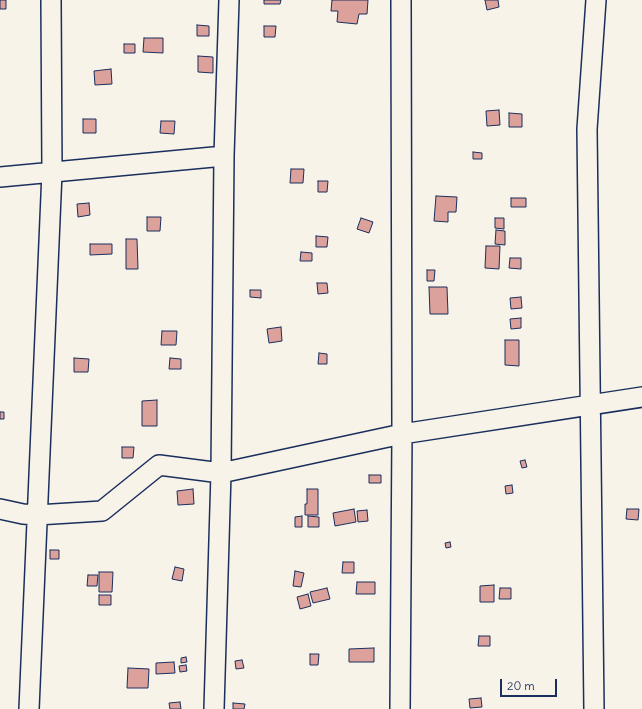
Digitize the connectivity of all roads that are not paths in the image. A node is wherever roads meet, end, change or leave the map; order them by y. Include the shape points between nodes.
1 (52, 0) edge
2 (229, 0) edge
3 (401, 0) edge
4 (596, 0) edge
5 (224, 156) junction
6 (52, 172) junction
7 (0, 177) edge
8 (642, 397) edge
9 (590, 405) junction
10 (402, 434) junction
11 (221, 473) junction
12 (0, 509) edge
13 (37, 514) junction
14 (29, 709) edge
15 (214, 709) edge
16 (400, 709) edge
17 (594, 709) edge

1 - 6 street
2 - 5 street
3 - 10 street
4 - 9 street via 586,129
5 - 6 street
5 - 11 street
6 - 7 street
6 - 13 street
8 - 9 street
9 - 10 street
9 - 17 street
10 - 11 street
10 - 16 street
11 - 13 street via 159,465 102,511
11 - 15 street
12 - 13 street
13 - 14 street

